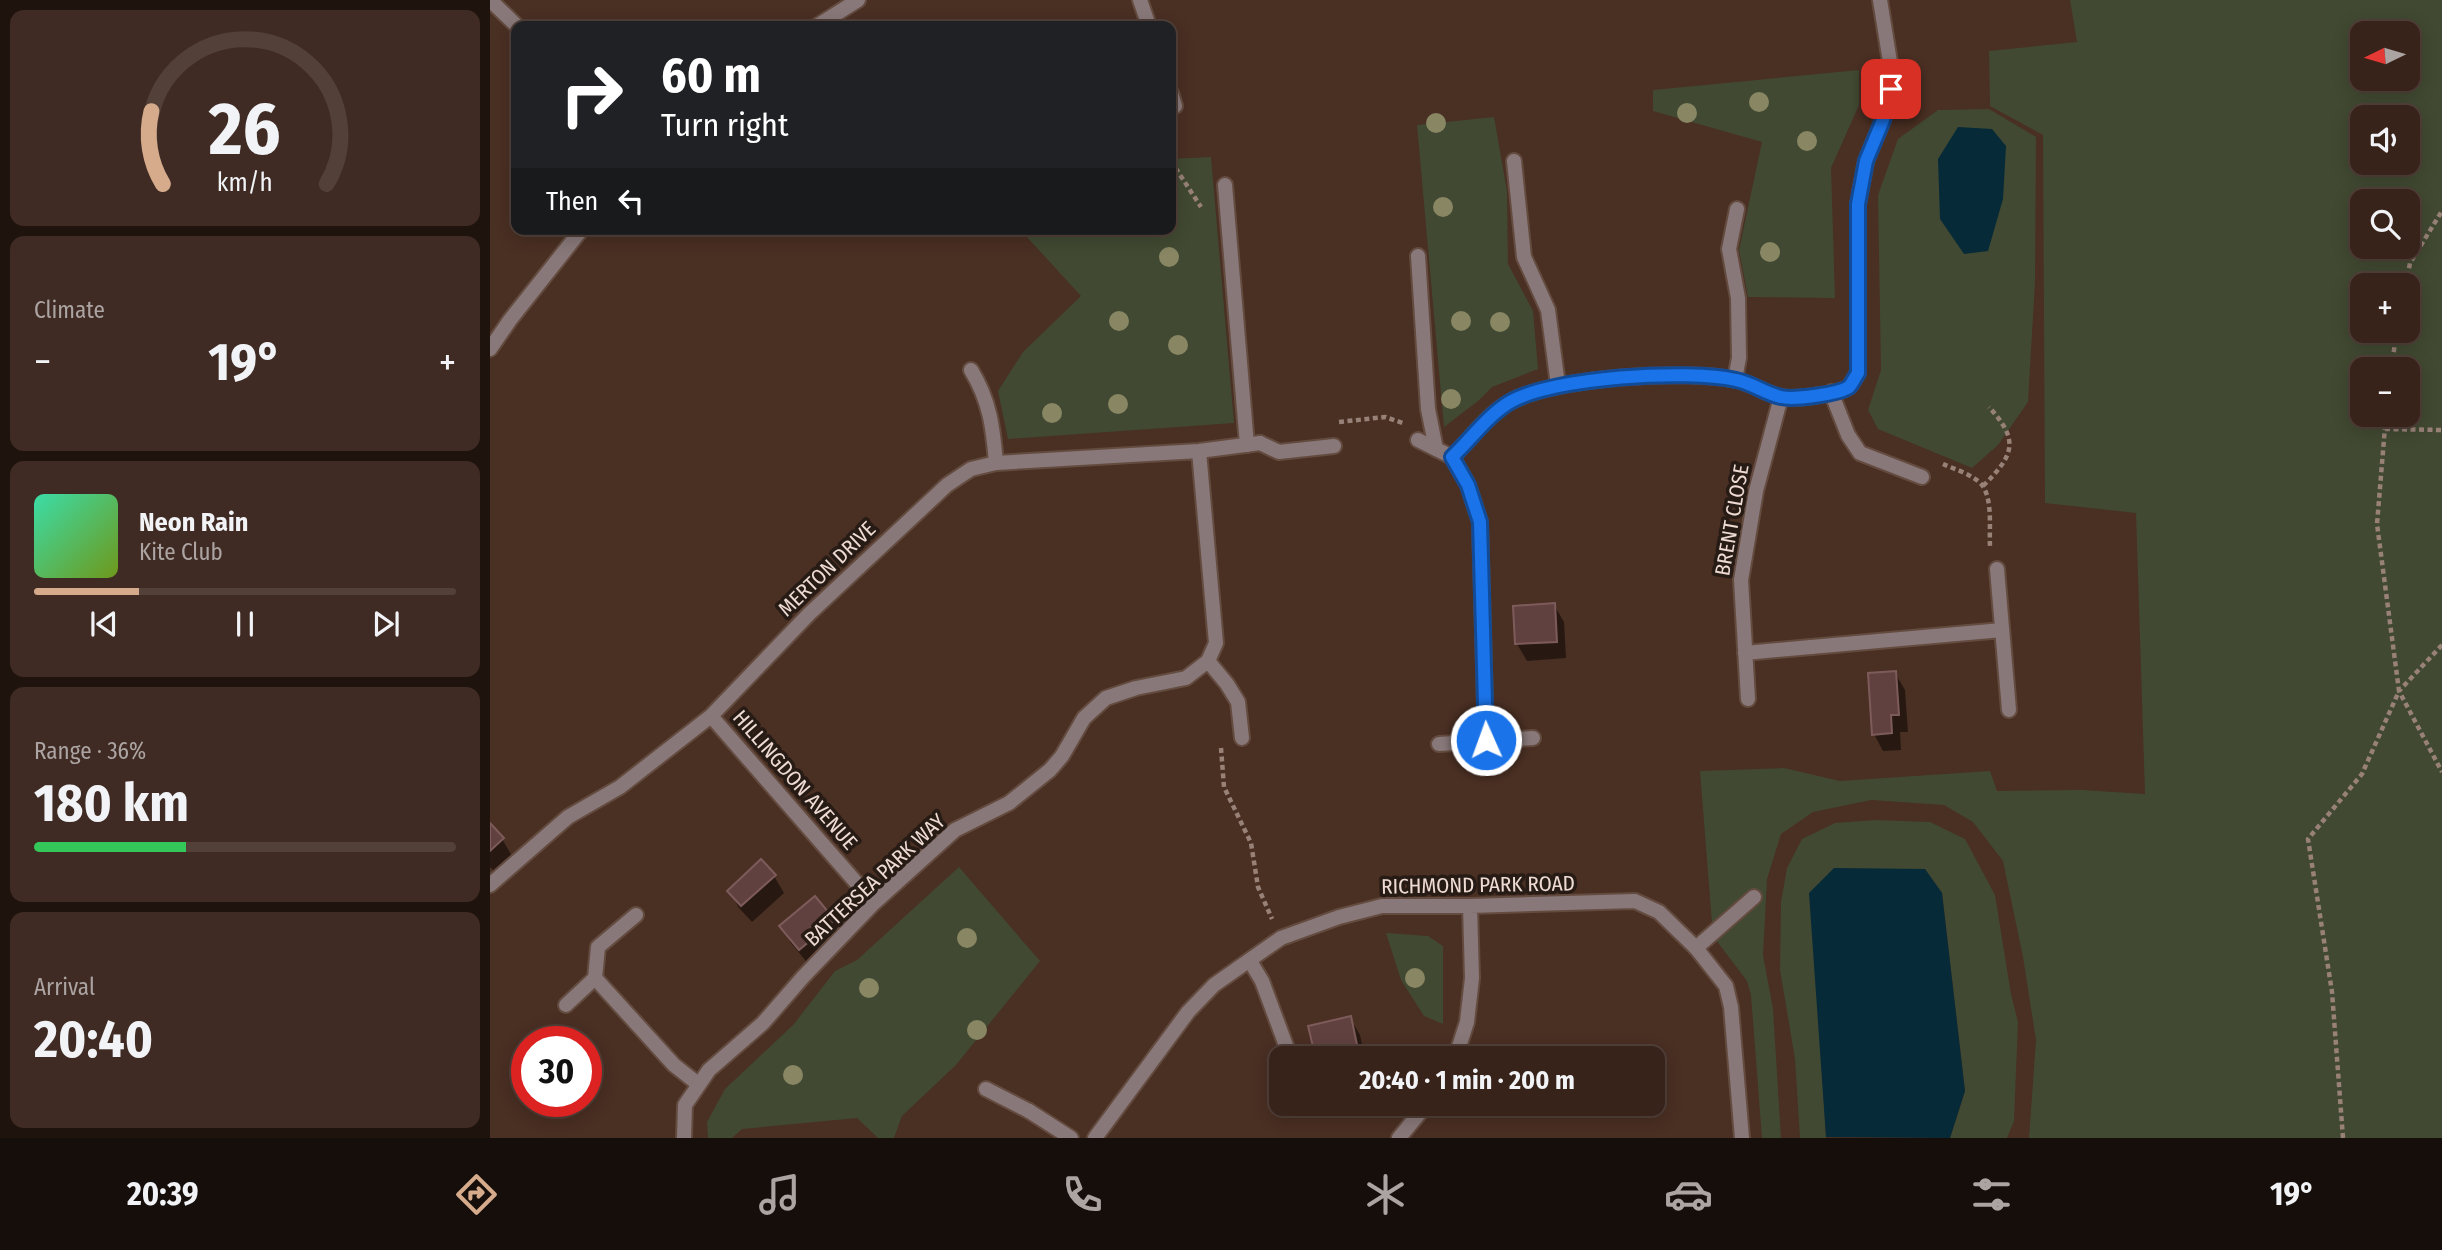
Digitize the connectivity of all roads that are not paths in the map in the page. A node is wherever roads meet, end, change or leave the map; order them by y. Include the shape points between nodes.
1 (490, 0) edge
2 (858, 0) edge
3 (1140, 0) edge
4 (1880, 0) edge
5 (512, 21) edge
6 (825, 21) edge
7 (1147, 21) edge
8 (1514, 161) dead end
9 (1225, 185) dead end
10 (1737, 209) dead end
11 (577, 235) edge
12 (1418, 256) dead end
13 (490, 349) edge
14 (971, 370) dead end
15 (1735, 379) junction
16 (1558, 385) junction
17 (1831, 392) junction
18 (1781, 397) junction
19 (1418, 440) dead end
20 (1254, 444) junction
21 (1334, 446) dead end
22 (1436, 449) junction
23 (1199, 451) junction
24 (1452, 457) junction
25 (996, 463) junction
26 (1922, 477) dead end
27 (1997, 569) dead end
28 (2002, 630) junction
29 (1745, 653) junction
30 (1208, 661) junction
31 (1748, 699) dead end
32 (2009, 710) dead end
33 (711, 716) junction
34 (1533, 737) dead end
35 (1242, 738) dead end
36 (1486, 740) junction
37 (1439, 744) dead end
38 (490, 885) edge
39 (1754, 897) dead end
40 (874, 904) junction
41 (1470, 906) junction
42 (636, 915) dead end
43 (1696, 948) junction
44 (1250, 961) junction
45 (595, 978) junction
46 (566, 1005) dead end
47 (1286, 1046) edge
48 (1459, 1046) edge
49 (698, 1084) junction
50 (986, 1089) dead end
51 (1417, 1116) edge
52 (684, 1138) edge
53 (1071, 1138) edge
54 (1095, 1138) edge
55 (1399, 1138) edge
56 (1742, 1138) edge

1 - 5 street
2 - 6 street
3 - 7 street
4 - 17 street via 1891,89 1866,161 1858,204 1858,373 1849,387
8 - 16 street via 1524,257 1548,310
9 - 20 street
10 - 15 street via 1729,248 1738,298
11 - 13 street
12 - 22 street via 1428,409
14 - 25 street via 984,391
15 - 16 street via 1615,378
15 - 18 street
16 - 24 street via 1511,402
17 - 18 street
17 - 26 street via 1860,453
18 - 29 street, BRENT CLOSE via 1756,491 1741,580
19 - 22 street
20 - 21 street, MERTON DRIVE via 1279,452
20 - 23 street, MERTON DRIVE
22 - 24 street
23 - 25 street, MERTON DRIVE
23 - 30 street via 1216,643
24 - 36 street via 1468,485 1480,522
25 - 33 street, MERTON DRIVE via 971,469 947,485 809,614
27 - 28 street
28 - 29 street
28 - 32 street
29 - 31 street, BRENT CLOSE
30 - 35 street via 1238,702
30 - 40 street, BATTERSEA PARK WAY via 1186,678 1106,698 1084,718 1050,770 1009,803 955,830
33 - 38 street, MERTON DRIVE via 620,787 568,817
33 - 40 street, HILLINGDON AVENUE
34 - 36 street
36 - 37 street
39 - 43 street
40 - 49 street, BATTERSEA PARK WAY via 763,1023
41 - 43 street, RICHMOND PARK ROAD via 1635,901 1659,912
41 - 44 street, RICHMOND PARK ROAD via 1382,906 1281,939
41 - 48 street via 1472,978
42 - 45 street via 598,947
43 - 56 street, RICHMOND PARK ROAD via 1726,986
44 - 47 street
44 - 54 street, RICHMOND PARK ROAD via 1214,985 1188,1012
45 - 46 street
45 - 49 street via 674,1065
49 - 52 street, BATTERSEA PARK WAY via 685,1105
50 - 53 street
51 - 55 street

